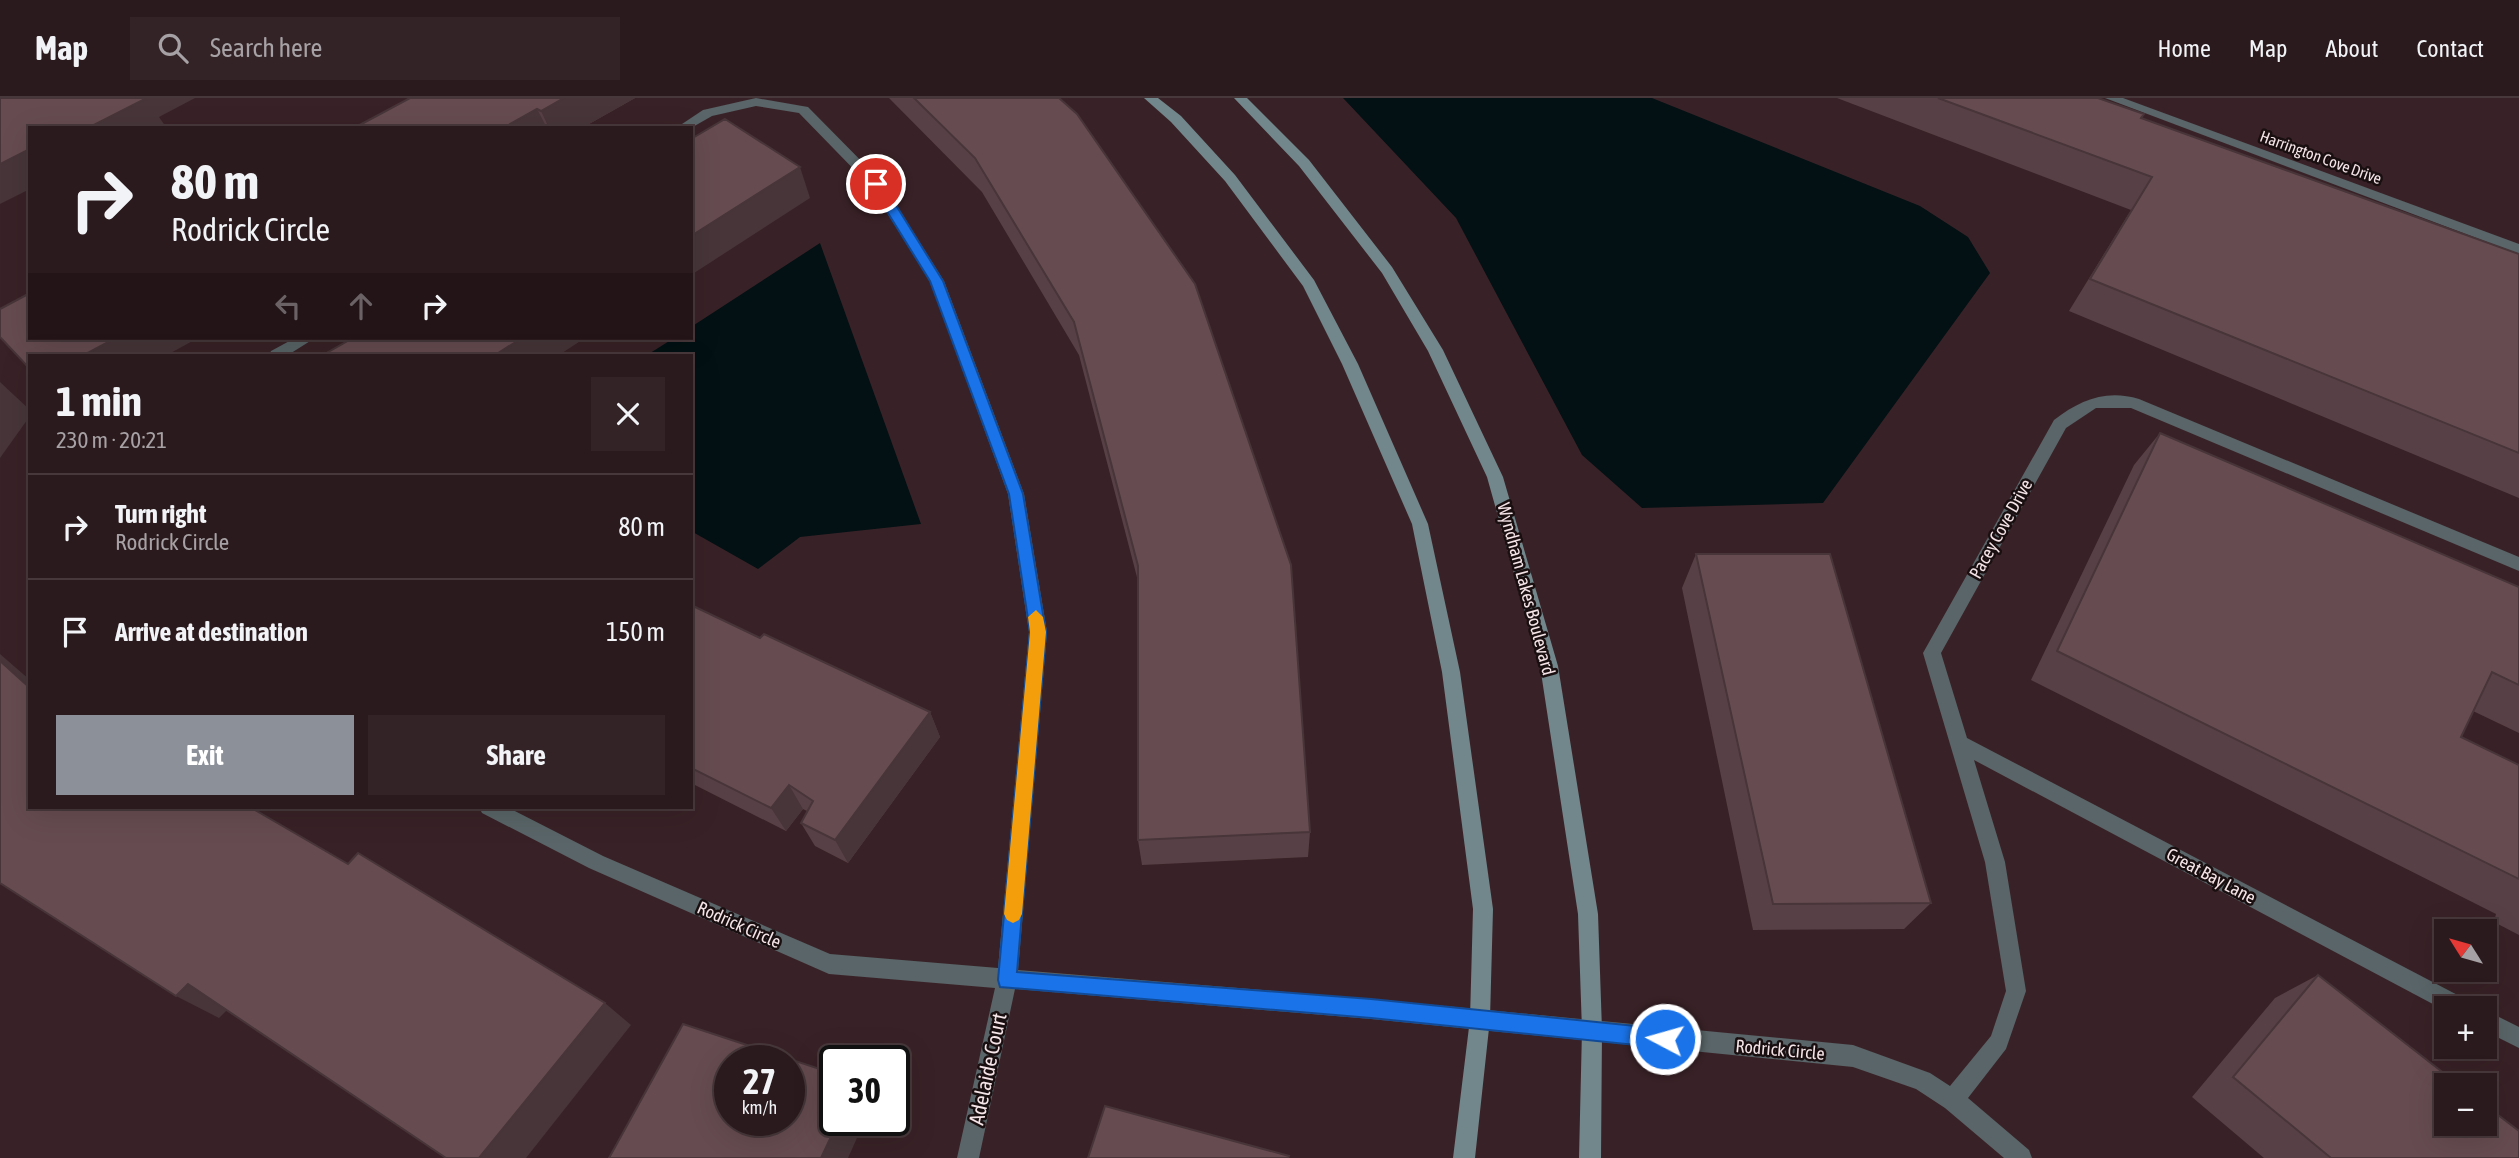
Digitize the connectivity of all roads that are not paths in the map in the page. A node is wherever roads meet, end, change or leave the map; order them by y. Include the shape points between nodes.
1 (1150, 98) edge
2 (1240, 98) edge
3 (2111, 98) edge
4 (685, 126) edge
5 (2519, 249) edge
6 (303, 340) edge
7 (278, 354) edge
8 (2519, 564) edge
9 (1961, 744) junction
10 (493, 809) edge
11 (1007, 980) junction
12 (2439, 996) edge
13 (1480, 1018) junction
14 (2497, 1026) edge
15 (1592, 1030) junction
16 (2519, 1038) edge
17 (1953, 1100) junction
18 (968, 1158) edge
19 (1464, 1158) edge
20 (1590, 1158) edge
21 (2021, 1158) edge

1 - 13 street via 1176,119 1230,178 1309,284 1350,364 1420,524 1451,672 1483,909
2 - 15 street, Wyndham Lakes Boulevard via 1304,163 1387,270 1435,350 1495,477 1549,666 1588,914
3 - 5 street, Harrington Cove Drive
4 - 11 street via 708,113 757,102 803,110 876,184 937,281 1016,494 1038,632
6 - 7 street
8 - 9 street, Pacey Cove Drive via 2167,416 2133,403 2105,399 2079,408 2060,424 1932,653
9 - 12 street, Great Bay Lane
9 - 17 street, Pacey Cove Drive via 1995,862 2016,991 1999,1042
10 - 11 street, Rodrick Circle via 596,862 829,964
11 - 13 street, Rodrick Circle
11 - 18 street, Adelaide Court
13 - 15 street, Rodrick Circle
13 - 19 street
14 - 16 street
15 - 17 street, Rodrick Circle via 1853,1056 1922,1081
15 - 20 street, Wyndham Lakes Boulevard
17 - 21 street, Rodrick Circle

